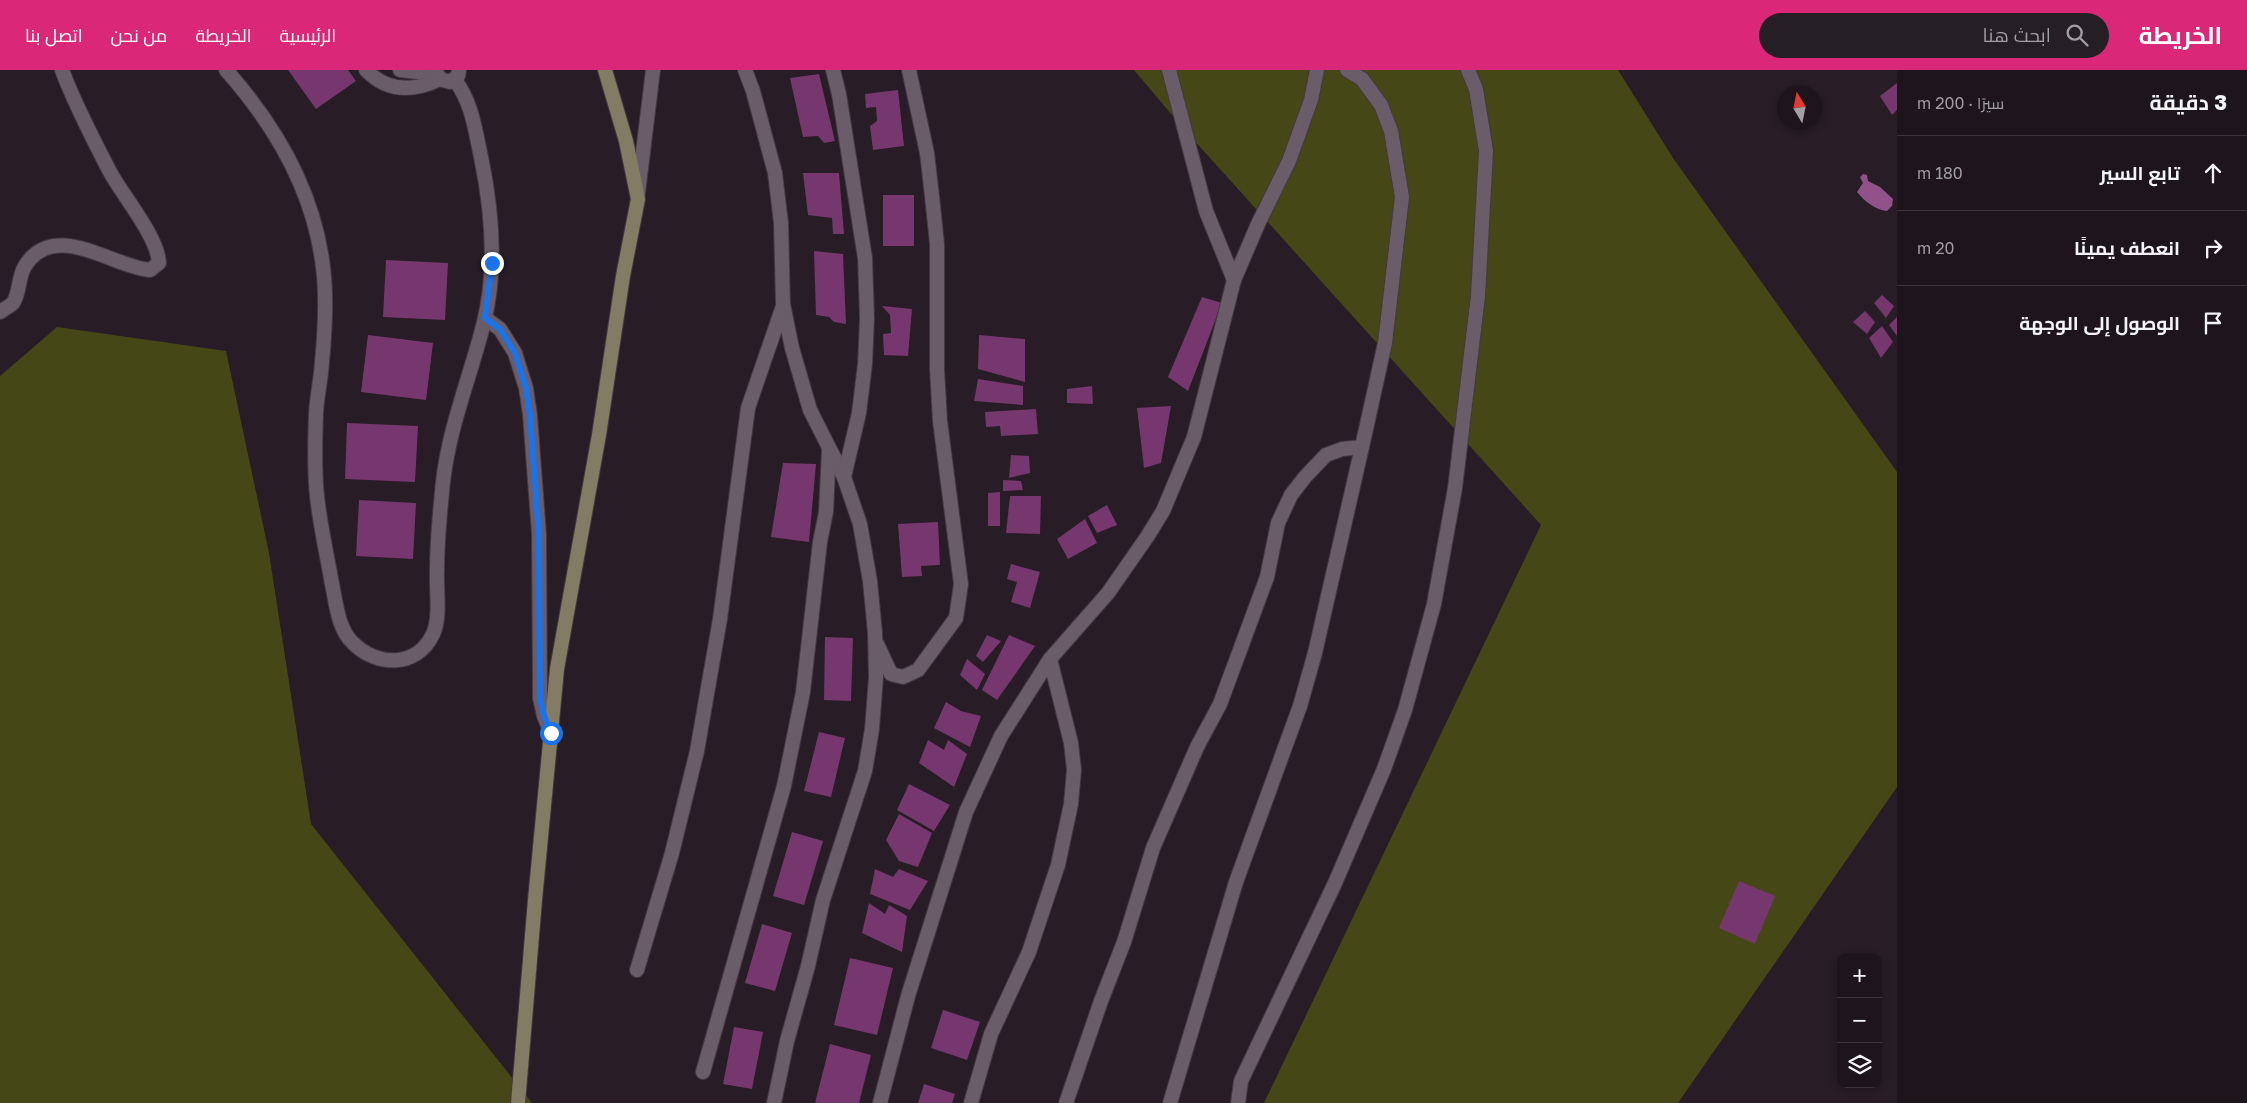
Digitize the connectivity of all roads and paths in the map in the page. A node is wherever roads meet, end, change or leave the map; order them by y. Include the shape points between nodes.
1 (62, 70) edge
2 (226, 70) edge
3 (366, 70) edge
4 (400, 70) edge
5 (605, 70) edge
6 (653, 70) edge
7 (745, 70) edge
8 (833, 70) edge
9 (909, 70) edge
10 (1169, 70) edge
11 (1317, 70) edge
12 (1346, 70) edge
13 (1468, 70) edge
14 (437, 73) edge
15 (457, 75) edge
16 (638, 199) junction
17 (1234, 280) junction
18 (783, 304) junction
19 (0, 312) edge
20 (485, 318) junction
21 (1362, 447) junction
22 (829, 448) junction
23 (844, 476) junction
24 (875, 640) junction
25 (1050, 658) junction
26 (551, 733) junction
27 (637, 970) dead end
28 (703, 1072) dead end
29 (518, 1103) edge
30 (774, 1103) edge
31 (880, 1103) edge
32 (971, 1103) edge
33 (1066, 1103) edge
34 (1170, 1103) edge
35 (1238, 1103) edge

1 - 19 street via 111,173 151,236 159,253 159,263 150,270 135,269 80,246 52,246 36,253 24,266 13,303
2 - 20 street via 269,124 295,174 313,221 320,251 325,308 316,409 316,494 344,631 352,643 371,656 393,662 413,658 433,634 444,478 461,400
3 - 14 street via 388,86 399,89 419,87
4 - 14 street
5 - 16 main road via 626,141
6 - 16 street
7 - 18 street via 775,173 781,223
8 - 23 street via 865,258 867,308 859,413
9 - 24 street via 926,153 937,244 940,421 961,584 956,618 918,670 902,677 891,674
10 - 17 street via 1206,211
11 - 17 street via 1311,100 1289,161
12 - 21 street via 1362,79 1381,105 1391,131 1402,197 1385,343
13 - 35 street via 1476,90 1486,151 1478,296 1455,488 1434,604 1405,710 1384,769 1335,883 1241,1081
14 - 15 street via 450,82
15 - 20 street via 470,106 491,216 492,263
16 - 26 main road via 557,670
17 - 25 street via 1194,437 1163,511 1108,593
18 - 22 street via 810,410
18 - 27 street via 748,408 720,619 697,751 672,853
20 - 26 street via 507,339 526,388 539,534 540,698
21 - 33 street via 1326,455 1291,495 1278,523 1267,578 1220,704 1197,747 1153,848 1124,942
21 - 34 street via 1316,652 1300,706 1236,882
22 - 23 street
22 - 28 street via 826,512 803,692 784,786
23 - 24 street via 860,524 870,581
24 - 30 street via 876,677 865,771 823,900
25 - 31 street via 1000,736 966,812 908,996
25 - 32 street via 1071,743 1074,770 1071,804 1058,865 1029,952 991,1034
26 - 29 main road

